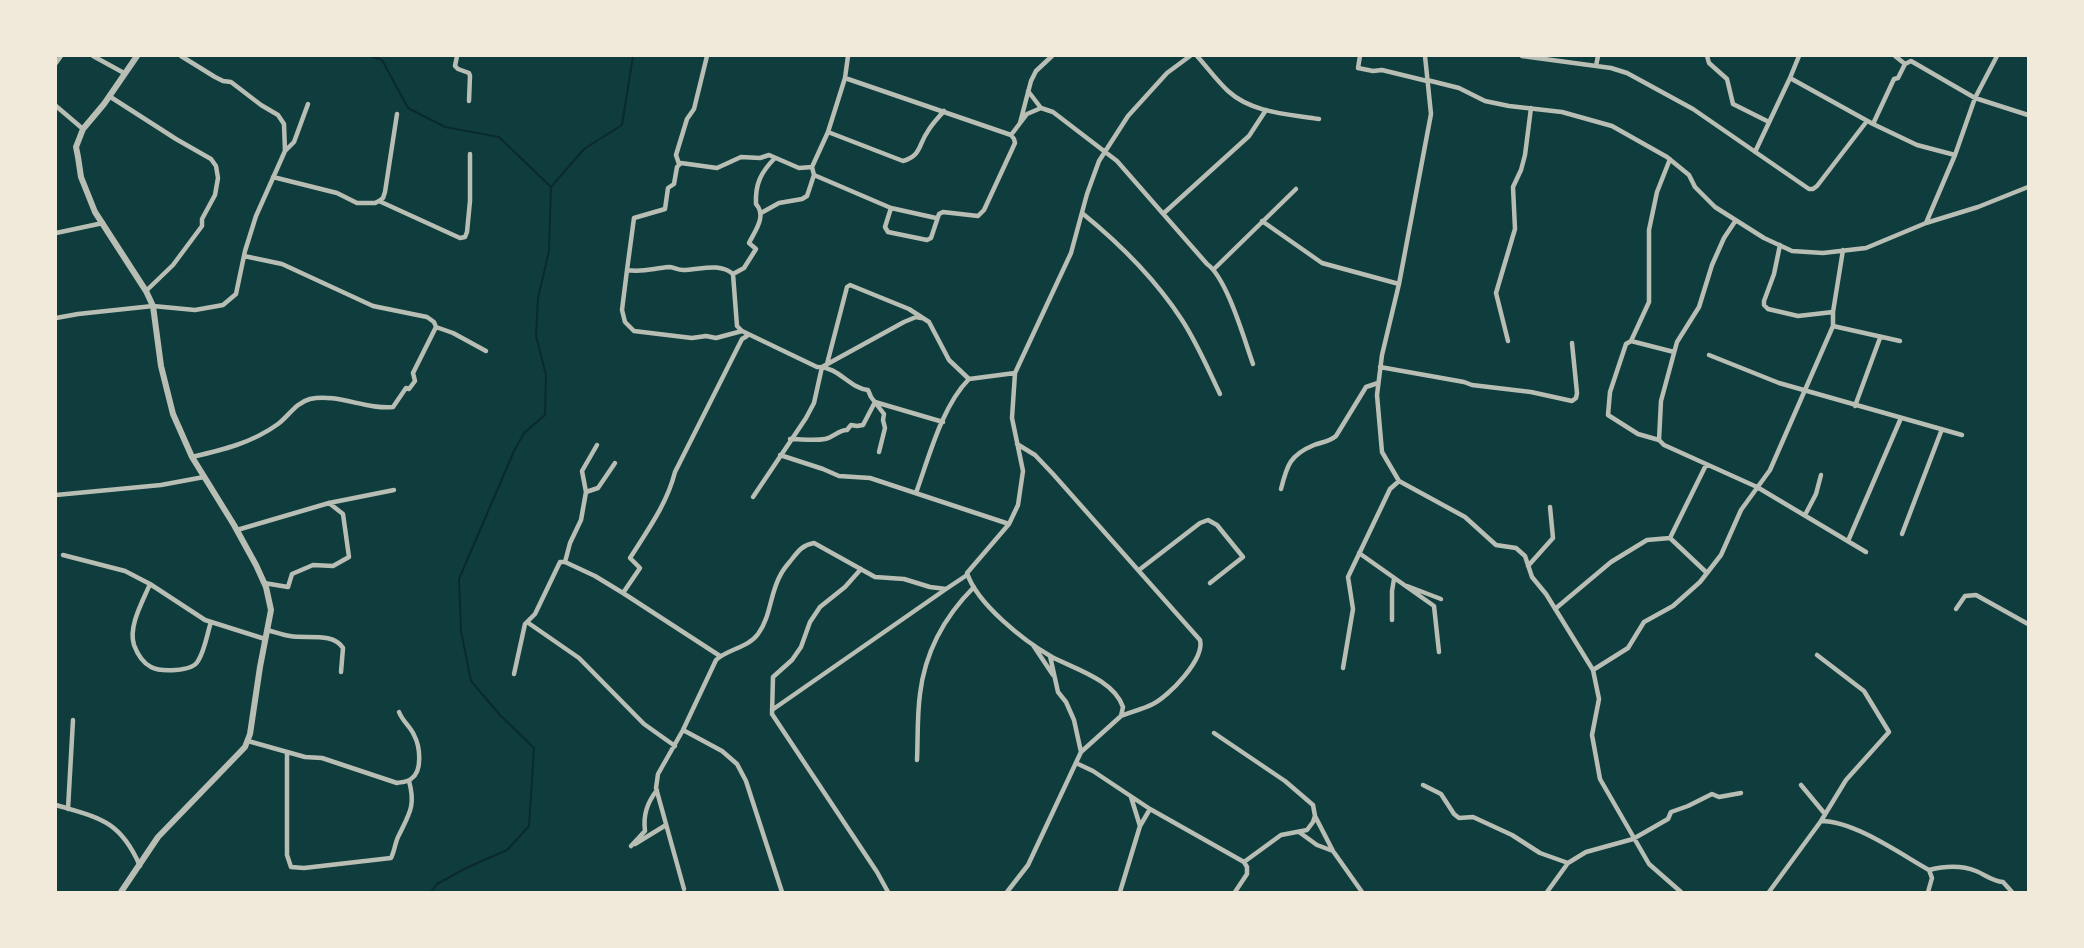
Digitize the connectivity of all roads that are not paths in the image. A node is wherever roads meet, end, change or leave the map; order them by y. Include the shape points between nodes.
1 (61, 56) edge
2 (93, 56) edge
3 (137, 56) edge
4 (181, 56) edge
5 (457, 56) edge
6 (706, 56) edge
7 (848, 56) edge
8 (1052, 56) edge
9 (1190, 56) edge
10 (1197, 56) edge
11 (1360, 56) edge
12 (1425, 56) edge
13 (1522, 56) edge
14 (1598, 56) edge
15 (1707, 56) edge
16 (1799, 56) edge
17 (1895, 56) edge
18 (1997, 56) edge
19 (56, 63) edge
20 (1905, 64) junction
21 (1596, 66) junction
22 (124, 73) junction
23 (845, 78) junction
24 (1791, 78) junction
25 (1427, 80) junction
26 (1029, 91) junction
27 (109, 96) junction
28 (1975, 98) junction
29 (469, 101) dead end
30 (308, 104) dead end
31 (56, 106) edge
32 (1041, 108) junction
33 (1531, 108) junction
34 (1266, 110) junction
35 (944, 111) junction
36 (397, 114) dead end
37 (2028, 115) edge
38 (1318, 119) dead end
39 (1867, 121) junction
40 (1769, 122) junction
41 (1020, 123) junction
42 (1873, 124) junction
43 (83, 129) junction
44 (828, 132) junction
45 (1011, 135) junction
46 (1104, 150) junction
47 (285, 151) junction
48 (1755, 152) junction
49 (470, 154) dead end
50 (1955, 155) junction
51 (775, 158) junction
52 (1670, 159) junction
53 (678, 164) junction
54 (812, 167) junction
55 (814, 175) junction
56 (273, 177) junction
57 (2028, 187) edge
58 (1296, 189) dead end
59 (379, 201) junction
60 (891, 208) junction
61 (761, 213) junction
62 (1082, 213) junction
63 (1164, 213) junction
64 (936, 218) junction
65 (1736, 220) junction
66 (1262, 221) junction
67 (103, 223) junction
68 (1926, 223) junction
69 (56, 233) edge
70 (1780, 245) junction
71 (1843, 250) junction
72 (244, 256) junction
73 (1214, 269) junction
74 (627, 270) junction
75 (733, 274) junction
76 (1399, 284) junction
77 (146, 291) junction
78 (153, 306) junction
79 (1833, 312) junction
80 (56, 318) edge
81 (923, 318) junction
82 (1833, 326) junction
83 (436, 327) junction
84 (741, 331) junction
85 (747, 336) junction
86 (1880, 338) junction
87 (1508, 341) dead end
88 (1631, 341) junction
89 (1900, 341) dead end
90 (1572, 343) dead end
91 (486, 351) dead end
92 (1674, 352) junction
93 (1709, 355) dead end
94 (1253, 364) dead end
95 (824, 366) junction
96 (1380, 367) junction
97 (1015, 373) junction
98 (969, 379) junction
99 (1378, 383) junction
100 (1805, 391) junction
101 (1220, 394) dead end
102 (876, 402) junction
103 (1855, 406) junction
104 (1901, 418) junction
105 (943, 422) junction
106 (1942, 429) junction
107 (1962, 435) dead end
108 (790, 439) junction
109 (1659, 440) junction
110 (1017, 444) junction
111 (597, 445) dead end
112 (879, 452) dead end
113 (780, 455) junction
114 (192, 457) junction
115 (615, 463) dead end
116 (1706, 465) junction
117 (1821, 475) dead end
118 (204, 477) junction
119 (1399, 481) junction
120 (1757, 487) junction
121 (1281, 489) dead end
122 (394, 490) dead end
123 (586, 492) junction
124 (916, 493) junction
125 (56, 495) edge
126 (753, 497) dead end
127 (329, 503) junction
128 (1550, 507) dead end
129 (1805, 515) junction
130 (1009, 524) junction
131 (237, 530) junction
132 (1902, 534) dead end
133 (1670, 538) junction
134 (1848, 541) junction
135 (1866, 552) dead end
136 (1359, 553) junction
137 (63, 555) dead end
138 (565, 562) junction
139 (1528, 566) junction
140 (861, 569) junction
141 (1139, 570) junction
142 (1707, 573) junction
143 (967, 575) junction
144 (1394, 579) junction
145 (264, 582) junction
146 (1210, 583) dead end
147 (150, 584) junction
148 (1401, 585) junction
149 (974, 587) junction
150 (946, 589) junction
151 (623, 593) junction
152 (1441, 598) dead end
153 (1555, 609) junction
154 (1956, 609) dead end
155 (1392, 620) dead end
156 (211, 622) junction
157 (527, 622) junction
158 (2028, 624) edge
159 (267, 630) junction
160 (265, 639) junction
161 (1033, 644) junction
162 (1439, 652) dead end
163 (1817, 655) dead end
164 (720, 656) junction
165 (1050, 656) junction
166 (1343, 668) dead end
167 (1593, 670) junction
168 (341, 672) dead end
169 (514, 674) dead end
170 (1053, 675) junction
171 (772, 710) junction
172 (399, 712) dead end
173 (1121, 716) junction
174 (73, 720) dead end
175 (684, 730) junction
176 (1214, 733) dead end
177 (248, 741) junction
178 (675, 746) junction
179 (287, 752) junction
180 (1082, 752) junction
181 (917, 760) dead end
182 (1076, 762) junction
183 (409, 781) junction
184 (1423, 784) dead end
185 (1801, 785) dead end
186 (657, 790) junction
187 (1741, 793) dead end
188 (1131, 796) junction
189 (56, 806) edge
190 (68, 809) junction
191 (1150, 809) junction
192 (1825, 814) junction
193 (1316, 816) junction
194 (1821, 821) junction
195 (666, 825) junction
196 (1140, 826) junction
197 (1299, 832) junction
198 (1633, 839) junction
199 (1333, 851) junction
200 (1244, 862) junction
201 (1568, 863) junction
202 (140, 866) junction
203 (1929, 870) junction
204 (684, 889) dead end
205 (122, 892) edge
206 (782, 892) edge
207 (888, 892) edge
208 (1007, 892) edge
209 (1120, 892) edge
210 (1235, 892) edge
211 (1362, 892) edge
212 (1547, 892) edge
213 (1682, 892) edge
214 (1768, 892) edge
215 (1928, 892) edge
216 (2012, 892) edge

1 - 19 street
2 - 22 street
3 - 22 street
4 - 47 street via 231,82 278,115 284,124
5 - 29 street via 456,66 470,76
6 - 53 street via 694,109 687,118 676,155
7 - 23 street
8 - 26 street via 1036,71
9 - 46 street via 1167,73
10 - 34 street via 1229,92
11 - 25 street via 1358,68
12 - 25 street
13 - 21 street
14 - 21 street
15 - 40 street via 1709,63 1727,79 1733,104
16 - 24 street
17 - 20 street
18 - 28 street
20 - 28 street via 1911,61
20 - 42 street
21 - 48 street via 1627,73 1693,109
22 - 27 street
23 - 35 street
23 - 44 street
24 - 39 street
24 - 40 street
25 - 33 street via 1485,100
25 - 76 street via 1431,114
26 - 32 street
26 - 41 street
27 - 43 street
27 - 77 street via 211,159 216,166 215,195 202,226 173,265
28 - 37 street
28 - 50 street
30 - 47 street via 294,142
31 - 43 street
32 - 41 street via 1027,114
32 - 46 street via 1053,112
33 - 52 street via 1598,120
33 - 87 street via 1525,155 1513,187 1515,229 1496,293
34 - 38 street
34 - 63 street via 1249,136
35 - 44 street via 926,133 919,150 903,161
35 - 45 street
36 - 59 street via 385,192
39 - 42 street
39 - 48 street via 1813,189
40 - 48 street
41 - 45 street
42 - 50 street via 1917,145
43 - 67 street via 76,147 81,177
44 - 54 street
45 - 64 street via 1015,143 982,213 978,216 943,212
46 - 62 street
46 - 63 street
47 - 56 street
49 - 59 street via 465,237
50 - 68 street
51 - 53 street via 745,156 717,168
51 - 54 street via 799,168
51 - 61 street via 761,171 755,189
52 - 65 street via 1715,207
52 - 88 street via 1657,192 1649,230 1649,302
53 - 74 street via 665,209 634,218
54 - 55 street
55 - 60 street
55 - 61 street via 805,198 778,202
56 - 59 street via 337,193 357,203
56 - 72 street
57 - 68 street
58 - 66 street
60 - 64 street
60 - 64 street via 885,227 888,232 927,240
61 - 75 street via 749,243 756,249 744,268
62 - 97 street via 1071,253
62 - 101 street via 1136,264 1182,321
63 - 73 street
65 - 70 street
65 - 92 street via 1712,265 1700,307
66 - 73 street
66 - 76 street via 1322,263
67 - 69 street
67 - 77 street
68 - 71 street via 1866,248
70 - 71 street via 1792,251
70 - 79 street via 1764,306 1798,316
71 - 79 street
72 - 78 street via 236,294 223,304 195,310
72 - 83 street via 289,267 373,306 428,317
73 - 94 street
74 - 75 street via 705,267
74 - 84 street via 622,310 625,322 634,331 692,338 716,338
75 - 84 street via 737,326
76 - 96 street
77 - 78 street
78 - 80 street
78 - 114 street via 161,366 173,414
79 - 82 street
81 - 95 street via 904,322
81 - 95 street via 848,285
81 - 98 street via 949,360
82 - 86 street
82 - 100 street
83 - 91 street
83 - 114 street via 413,373 415,381 393,407 311,399 294,407 278,424 238,446
84 - 85 street
85 - 95 street via 753,335 817,367
85 - 151 street via 742,339 675,472 653,523 630,558 640,568
86 - 89 street
86 - 103 street
88 - 92 street
88 - 109 street via 1626,344 1610,392 1608,415 1638,434
90 - 96 street via 1577,393 1572,401
92 - 109 street via 1661,400
93 - 100 street
95 - 102 street via 858,389 867,389
95 - 108 street via 814,403
96 - 99 street
97 - 98 street
97 - 110 street via 1012,418
98 - 105 street via 956,394
99 - 119 street via 1382,452
99 - 121 street via 1366,387 1336,436 1289,461
100 - 103 street
100 - 120 street via 1770,470
102 - 105 street
102 - 108 street via 863,424 851,425 833,437
102 - 112 street via 884,414 885,428
103 - 104 street
104 - 106 street
104 - 134 street
105 - 124 street
106 - 107 street
106 - 132 street
108 - 113 street
109 - 116 street
110 - 130 street via 1023,471 1018,505
110 - 141 street via 1035,455
111 - 123 street via 582,471
113 - 124 street via 839,476 870,478
113 - 126 street
114 - 118 street
115 - 123 street via 598,488
116 - 120 street
116 - 133 street
117 - 129 street
118 - 125 street
118 - 131 street
119 - 136 street via 1390,489
119 - 139 street via 1466,517 1496,545 1521,551
120 - 129 street
120 - 142 street
122 - 127 street
123 - 138 street
124 - 130 street
127 - 131 street
127 - 145 street via 343,514 349,557 333,566 313,565 292,574 288,587
128 - 139 street via 1553,538
129 - 134 street
130 - 143 street
131 - 145 street
133 - 142 street
133 - 153 street via 1647,540 1611,562
134 - 135 street
136 - 144 street
136 - 166 street via 1348,577 1353,609
137 - 147 street via 125,571
138 - 151 street
138 - 157 street via 560,562 535,614
139 - 153 street
140 - 150 street via 874,576
140 - 164 street via 814,543 806,544 780,575 756,637
140 - 171 street via 820,607 801,647 773,677
141 - 146 street via 1208,520 1217,525 1243,557
141 - 173 street via 1200,640 1201,647 1176,686 1154,703
142 - 167 street via 1673,606 1644,622 1628,648
143 - 149 street
143 - 150 street
144 - 148 street
144 - 155 street
145 - 159 street via 271,610
147 - 156 street
147 - 156 street via 136,616 133,643 152,668 192,668 198,662
148 - 152 street
148 - 162 street via 1434,606
149 - 161 street via 1007,626
149 - 181 street via 944,625 926,669 920,694
150 - 171 street
151 - 164 street
153 - 167 street
154 - 158 street via 1965,596 1976,595
156 - 160 street
157 - 169 street
157 - 178 street via 579,658 644,724
159 - 160 street
159 - 168 street via 339,642 344,648
160 - 177 street
161 - 165 street
161 - 170 street
163 - 192 street via 1864,691 1889,732 1846,780
164 - 175 street
165 - 170 street
165 - 173 street via 1116,693 1123,707
167 - 198 street via 1599,699 1592,735 1600,778
170 - 180 street via 1074,720
171 - 207 street
172 - 183 street via 416,737 419,760 416,774
173 - 180 street
174 - 190 street
175 - 178 street
175 - 206 street via 737,764
176 - 193 street via 1285,781 1312,805
177 - 179 street
177 - 202 street via 158,837
178 - 186 street via 658,774
179 - 183 street via 322,758 397,783
179 - 183 street via 287,855 291,867 391,858 413,803
180 - 182 street
182 - 188 street
182 - 208 street via 1028,865
184 - 201 street via 1442,794 1459,818 1473,817 1540,853
185 - 192 street
186 - 195 street
186 - 195 street via 644,817 645,831 631,846
187 - 198 street via 1719,797 1712,794 1671,812 1668,819
188 - 191 street
188 - 196 street
189 - 190 street
190 - 202 street via 104,820 133,850
191 - 196 street
191 - 200 street
192 - 194 street
193 - 197 street via 1307,830
193 - 199 street
194 - 203 street via 1852,828
194 - 214 street
195 - 204 street
196 - 209 street
197 - 199 street
197 - 200 street via 1281,835
198 - 201 street via 1586,852
198 - 213 street via 1649,864
199 - 211 street
200 - 210 street via 1246,874
201 - 212 street
202 - 205 street
203 - 215 street via 1932,878
203 - 216 street via 1962,867 2003,882

